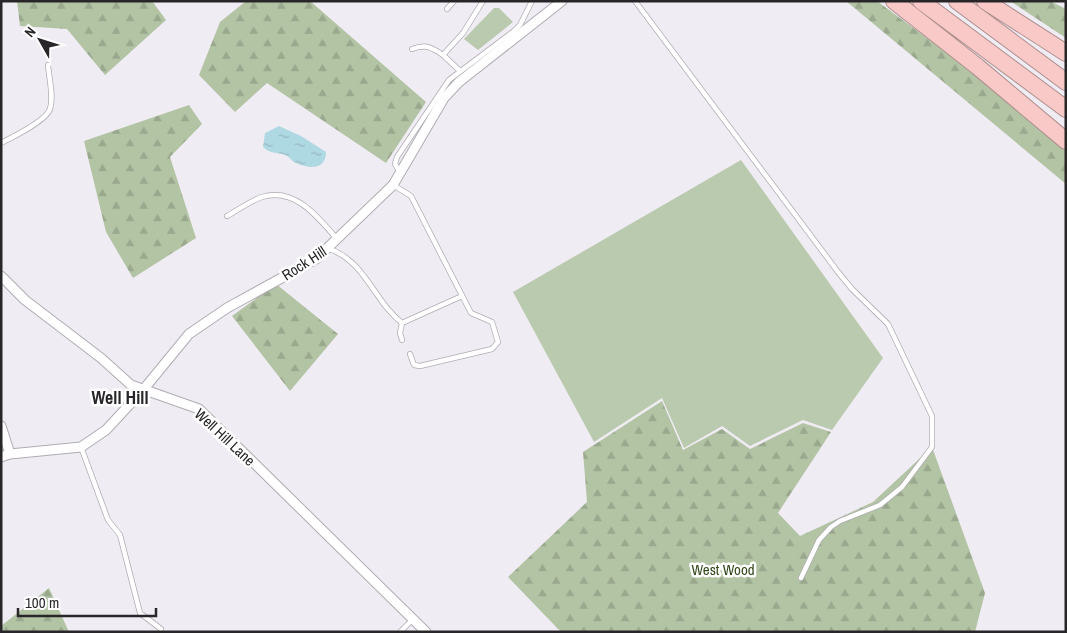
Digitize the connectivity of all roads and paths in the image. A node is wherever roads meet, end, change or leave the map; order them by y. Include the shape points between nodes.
1 (454, 1) edge
2 (483, 1) edge
3 (532, 1) edge
4 (562, 1) edge
5 (635, 1) edge
6 (894, 1) edge
7 (921, 1) edge
8 (957, 1) edge
9 (985, 1) edge
10 (447, 9) dead end
11 (412, 49) dead end
12 (1066, 53) edge
13 (443, 55) junction
14 (48, 65) dead end
15 (460, 70) junction
16 (1066, 82) edge
17 (1066, 109) edge
18 (1066, 141) edge
19 (1, 143) edge
20 (401, 173) junction
21 (393, 185) junction
22 (227, 216) dead end
23 (337, 239) junction
24 (327, 248) junction
25 (1, 276) edge
26 (462, 296) junction
27 (402, 323) junction
28 (402, 340) dead end
29 (410, 354) dead end
30 (143, 390) junction
31 (1, 426) edge
32 (81, 447) junction
33 (6, 456) edge
34 (801, 578) dead end
35 (414, 618) junction
36 (160, 629) dead end
37 (400, 632) edge
38 (426, 632) edge

1 - 10 lane
2 - 13 lane via 463,33
3 - 15 lane via 520,25
4 - 20 street, Rock Hill via 459,82 444,98
5 - 34 lane via 838,272 888,324 932,416 932,447 912,475 880,505 831,527 819,540
6 - 18 highway
7 - 17 highway
8 - 16 highway
9 - 12 highway
11 - 13 lane via 429,46
13 - 15 lane
14 - 19 lane via 49,112
15 - 20 lane via 442,88 397,158 395,164
20 - 21 street, Rock Hill
21 - 23 street, Rock Hill
21 - 26 lane via 411,196
22 - 23 lane via 261,198 282,196 306,206
23 - 24 street, Rock Hill
24 - 27 lane via 348,258
24 - 30 street, Rock Hill via 316,259 227,308 189,334
25 - 30 street, Well Hill Lane via 25,300 131,385
26 - 27 lane
26 - 29 lane via 471,313 492,322 496,347 420,366 414,365
27 - 28 lane
30 - 32 street, Rock Hill via 106,430
30 - 35 street, Well Hill Lane via 199,409 300,511
31 - 33 street
32 - 33 street, Rock Hill
32 - 36 lane via 108,520 120,535 140,613
35 - 37 lane
35 - 38 street, Well Hill Lane

